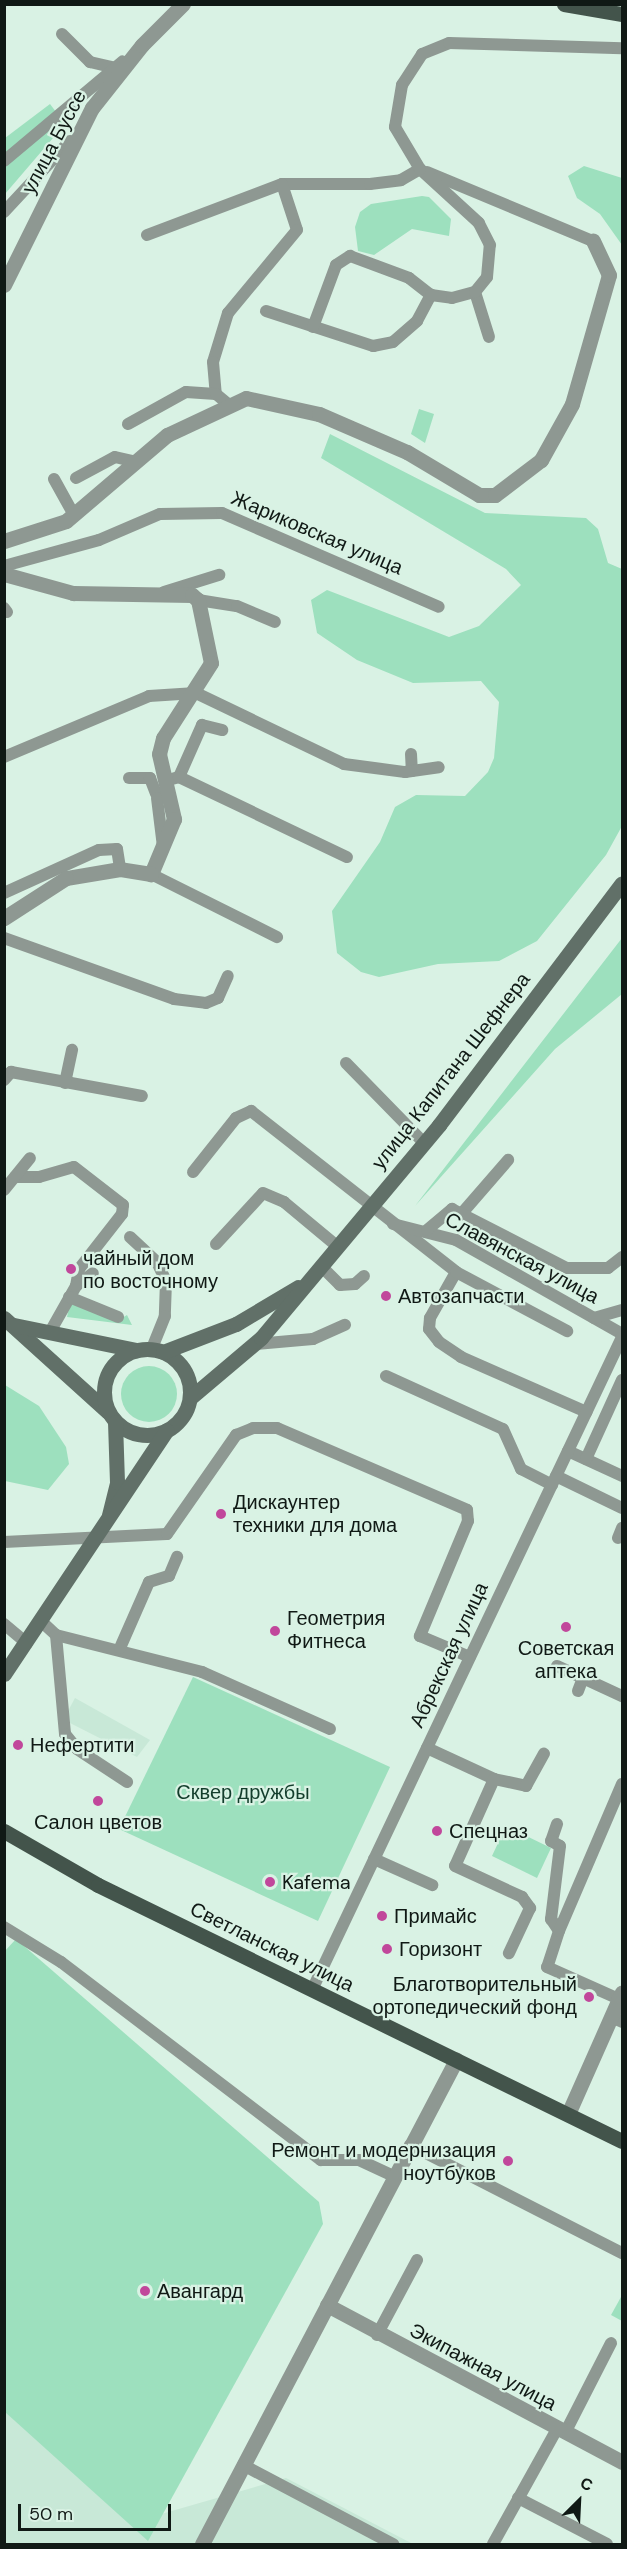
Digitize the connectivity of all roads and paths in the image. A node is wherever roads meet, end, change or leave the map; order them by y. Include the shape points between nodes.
1 (183, 4) edge
2 (564, 4) edge
3 (622, 14) edge
4 (62, 34) dead end
5 (142, 45) junction
6 (622, 48) edge
7 (116, 68) junction
8 (92, 108) junction
9 (4, 161) edge
10 (420, 170) junction
11 (282, 184) junction
12 (4, 212) edge
13 (147, 235) dead end
14 (593, 241) joint
15 (4, 285) edge
16 (475, 292) junction
17 (431, 295) junction
18 (266, 311) dead end
19 (313, 327) junction
20 (489, 337) dead end
21 (216, 394) junction
22 (229, 405) junction
23 (128, 424) dead end
24 (132, 461) junction
25 (76, 478) dead end
26 (54, 479) dead end
27 (73, 513) junction
28 (4, 541) edge
29 (4, 566) edge
30 (4, 574) edge
31 (219, 575) dead end
32 (164, 592) junction
33 (198, 600) junction
34 (439, 608) dead end
35 (275, 622) dead end
36 (196, 693) junction
37 (222, 730) dead end
38 (411, 754) dead end
39 (4, 757) edge
40 (439, 767) dead end
41 (412, 771) junction
42 (129, 778) dead end
43 (173, 778) junction
44 (164, 847) junction
45 (346, 857) dead end
46 (120, 869) junction
47 (151, 874) junction
48 (622, 883) edge
49 (4, 893) edge
50 (4, 918) edge
51 (277, 937) dead end
52 (4, 938) edge
53 (228, 976) dead end
54 (72, 1050) dead end
55 (346, 1063) dead end
56 (7, 1074) edge
57 (65, 1083) junction
58 (142, 1096) dead end
59 (424, 1143) junction
60 (30, 1158) dead end
61 (508, 1160) dead end
62 (193, 1172) dead end
63 (8, 1185) edge
64 (370, 1207) junction
65 (463, 1212) junction
66 (389, 1223) junction
67 (427, 1230) junction
68 (130, 1237) dead end
69 (216, 1244) dead end
70 (337, 1246) junction
71 (622, 1257) edge
72 (321, 1266) junction
73 (456, 1272) junction
74 (93, 1273) dead end
75 (364, 1276) dead end
76 (308, 1281) junction
77 (72, 1291) junction
78 (622, 1310) edge
79 (118, 1317) dead end
80 (594, 1318) junction
81 (9, 1321) edge
82 (345, 1325) dead end
83 (567, 1331) dead end
84 (50, 1332) junction
85 (622, 1335) edge
86 (256, 1344) junction
87 (136, 1350) junction
88 (158, 1350) junction
89 (386, 1376) dead end
90 (622, 1380) edge
91 (190, 1398) junction
92 (586, 1412) junction
93 (112, 1417) junction
94 (167, 1430) junction
95 (568, 1451) junction
96 (586, 1459) junction
97 (622, 1476) edge
98 (554, 1480) junction
99 (622, 1508) edge
100 (102, 1534) junction
101 (4, 1542) edge
102 (177, 1557) dead end
103 (42, 1622) junction
104 (4, 1624) edge
105 (56, 1635) junction
106 (27, 1643) junction
107 (120, 1648) junction
108 (470, 1657) junction
109 (557, 1666) dead end
110 (4, 1674) edge
111 (584, 1678) junction
112 (578, 1691) dead end
113 (622, 1696) edge
114 (330, 1729) dead end
115 (427, 1748) junction
116 (544, 1754) dead end
117 (494, 1779) junction
118 (127, 1782) dead end
119 (622, 1784) edge
120 (557, 1824) dead end
121 (4, 1831) edge
122 (374, 1859) junction
123 (432, 1885) dead end
124 (4, 1927) edge
125 (559, 1931) junction
126 (509, 1953) dead end
127 (312, 1990) junction
128 (621, 1995) edge
129 (617, 2019) edge
130 (456, 2060) junction
131 (568, 2114) junction
132 (622, 2141) edge
133 (411, 2145) junction
134 (394, 2176) junction
135 (622, 2253) edge
136 (417, 2260) dead end
137 (327, 2305) junction
138 (377, 2335) junction
139 (611, 2343) dead end
140 (561, 2431) junction
141 (622, 2462) edge
142 (243, 2465) junction
143 (518, 2498) junction
144 (202, 2544) edge
145 (393, 2544) edge
146 (493, 2544) edge
147 (607, 2544) edge

1 - 5 street, улица Буссе
2 - 3 main road
4 - 7 lane via 90,62
5 - 7 lane
5 - 8 street, улица Буссе
6 - 10 lane via 449,43 423,54 402,85 396,127
7 - 9 lane
8 - 12 lane via 57,159
8 - 15 street, улица Буссе
10 - 11 lane via 401,180 370,184
10 - 14 lane
10 - 16 lane via 479,223 486,238 490,263
11 - 13 lane
11 - 21 lane via 297,230 228,313 213,362
14 - 22 street via 609,275 572,404 541,460 495,495 479,495 407,452 319,414 246,398
16 - 17 lane via 452,298
16 - 20 lane
17 - 19 lane via 417,321 393,342 373,346
17 - 19 lane via 409,278 350,256 336,265
18 - 19 lane
21 - 22 lane
21 - 23 lane via 186,392
22 - 24 street via 167,435
24 - 25 lane via 115,457
24 - 27 street
26 - 27 lane
27 - 28 street via 44,532
29 - 34 lane, Жариковская улица via 99,540 160,514 222,513
30 - 32 street via 74,593
31 - 32 lane
32 - 33 street
33 - 35 lane via 237,606
33 - 36 street via 211,663
36 - 39 lane via 149,696
36 - 41 lane via 344,764
36 - 43 street via 163,738 159,754
37 - 43 lane via 202,724
38 - 41 lane
40 - 41 lane
42 - 44 lane via 150,778 157,796
43 - 44 street via 174,819
43 - 45 lane
44 - 47 street
46 - 47 street
46 - 49 lane via 117,849 99,850
46 - 50 street via 66,878
47 - 51 lane
48 - 59 main road, улица Капитана Шефнера
52 - 53 lane via 174,999 206,1003 218,998
54 - 57 lane
55 - 59 lane
56 - 57 lane
57 - 58 lane
59 - 64 main road, улица Капитана Шефнера
60 - 63 lane
61 - 65 lane
62 - 64 lane, Славянская улица via 236,1118 251,1111
63 - 77 lane via 74,1167 120,1200 122,1214 79,1269
64 - 66 lane, Славянская улица
64 - 70 main road, улица Капитана Шефнера
65 - 67 lane via 439,1215
65 - 71 lane via 567,1268 608,1268
66 - 67 lane, Славянская улица
66 - 73 lane
67 - 80 lane, Славянская улица via 456,1240
68 - 88 lane via 157,1262 166,1281 165,1316
69 - 70 lane via 263,1193 284,1202
70 - 72 main road, улица Капитана Шефнера
72 - 75 lane via 340,1285 355,1284
72 - 76 main road, улица Капитана Шефнера
73 - 83 lane
73 - 92 lane via 430,1318 429,1329 439,1342 461,1357
74 - 77 lane
76 - 86 main road, улица Капитана Шефнера
76 - 88 main road, улица Капитана Шефнера via 236,1324
77 - 79 lane
77 - 84 lane
78 - 80 lane
80 - 85 lane, Славянская улица
81 - 84 main road
81 - 93 main road
82 - 86 lane via 313,1340
84 - 87 main road
85 - 92 lane, Абрекская улица
86 - 91 main road, улица Капитана Шефнера
87 - 88 main road
87 - 93 main road via 118,1359 107,1374 103,1394
88 - 91 main road via 179,1363
89 - 98 lane via 503,1429 521,1469
90 - 96 lane
91 - 94 main road via 186,1411
92 - 95 lane, Абрекская улица
93 - 94 main road via 140,1435
93 - 100 main road via 117,1482
94 - 100 main road
95 - 96 lane
95 - 98 lane, Абрекская улица
96 - 97 lane
98 - 99 lane
98 - 108 lane, Абрекская улица
100 - 101 lane
100 - 103 main road
100 - 108 lane via 172,1532 236,1435 253,1428 277,1428 467,1510 468,1521 420,1636
102 - 107 lane via 169,1576 150,1582
103 - 105 lane
103 - 106 main road
104 - 106 lane
105 - 107 lane
105 - 118 lane via 65,1734 77,1749
106 - 110 main road
107 - 114 lane via 202,1672
108 - 115 lane, Абрекская улица
109 - 111 lane
111 - 112 lane
111 - 113 lane
115 - 117 lane
115 - 122 lane, Абрекская улица
116 - 117 lane via 526,1786
117 - 126 lane via 454,1869 522,1897 530,1908
119 - 125 lane
120 - 125 lane via 551,1841 560,1846 551,1919
121 - 127 main road, Светланская улица via 98,1885
122 - 123 lane
122 - 127 lane, Абрекская улица
124 - 134 lane via 62,1962 321,2160 359,2160
125 - 128 lane via 547,1967
127 - 130 main road, Светланская улица
128 - 129 street
129 - 131 street
130 - 131 main road, Светланская улица
130 - 133 street
131 - 132 main road, Светланская улица
133 - 134 street
133 - 135 lane
134 - 137 street
136 - 138 lane
137 - 138 street, Экипажная улица
137 - 142 street
138 - 140 street, Экипажная улица
139 - 140 lane
140 - 141 street, Экипажная улица
140 - 143 lane
142 - 144 street
142 - 145 lane
143 - 146 lane
143 - 147 lane

